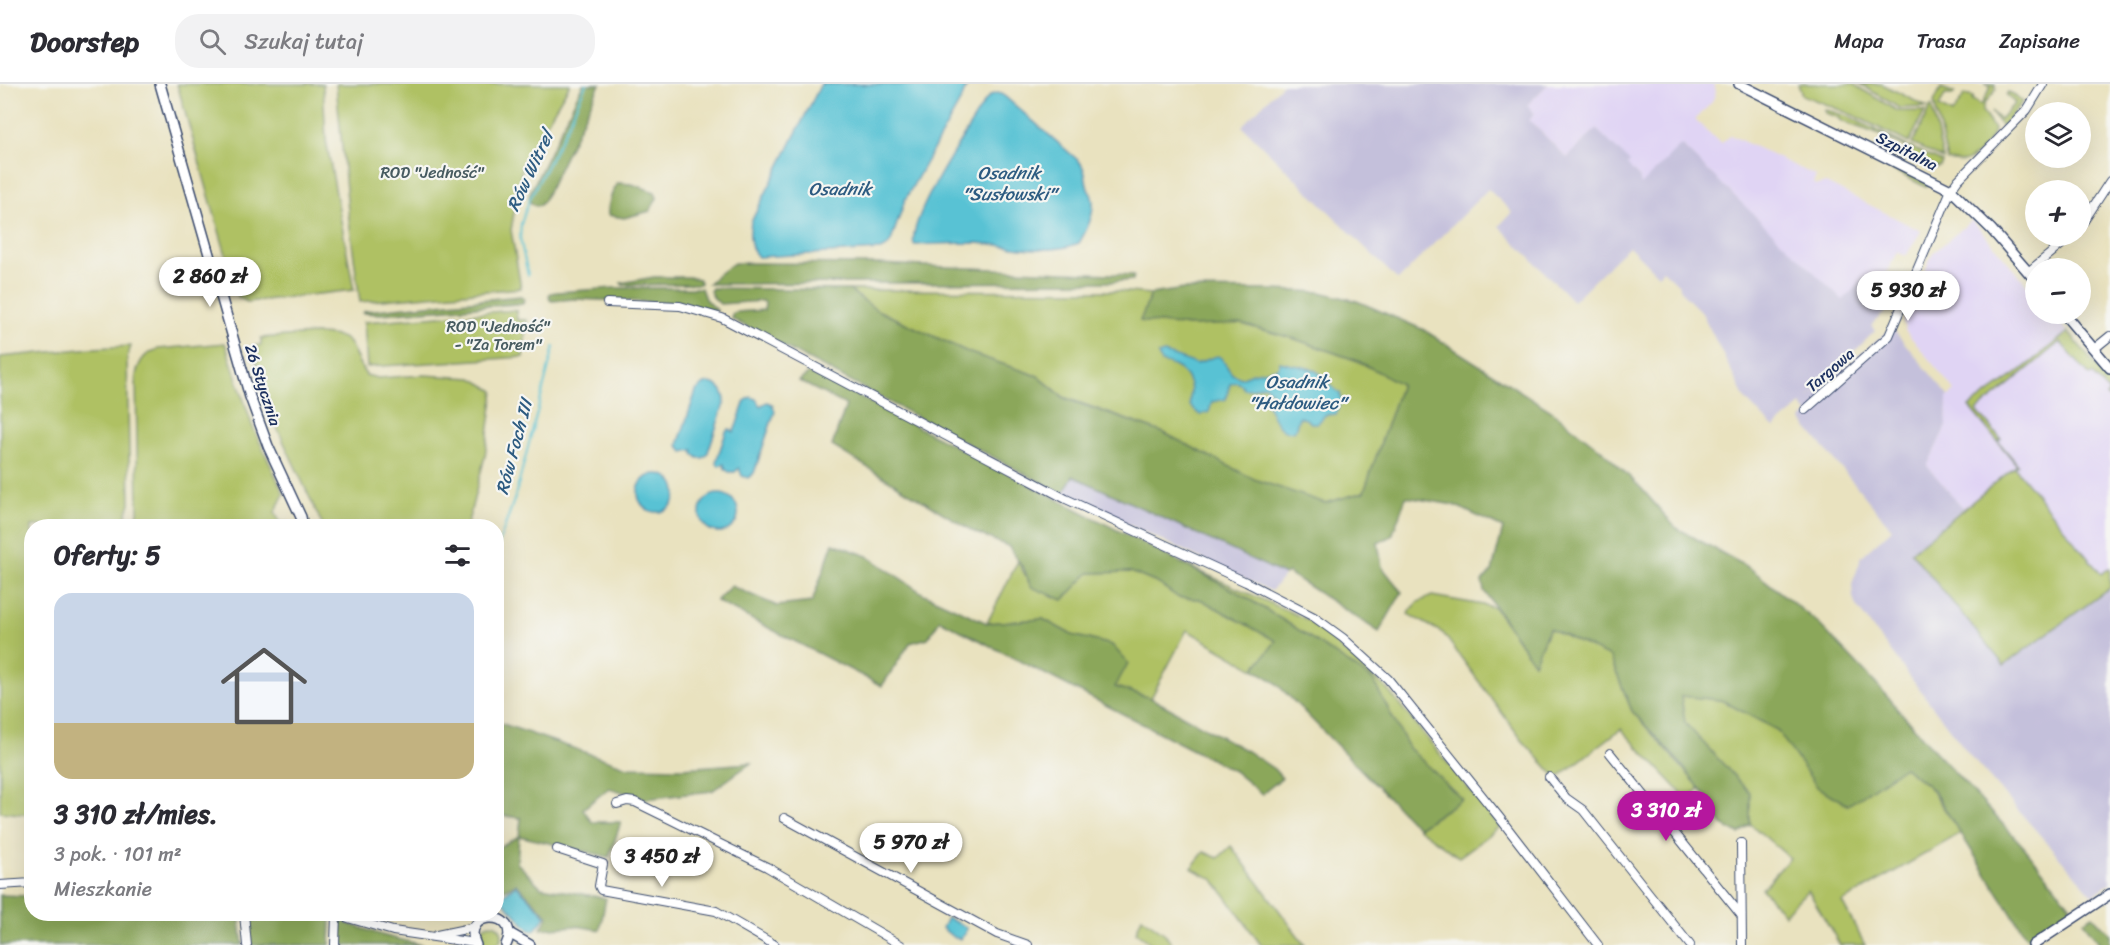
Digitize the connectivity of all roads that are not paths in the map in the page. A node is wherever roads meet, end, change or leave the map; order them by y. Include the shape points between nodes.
1 (160, 84) edge
2 (1739, 84) edge
3 (2043, 84) edge
4 (2110, 181) edge
5 (1952, 190) junction
6 (2091, 210) edge
7 (2060, 246) edge
8 (2045, 258) edge
9 (2025, 268) edge
10 (607, 303) dead end
11 (2073, 324) edge
12 (2110, 336) edge
13 (2094, 349) junction
14 (2110, 368) edge
15 (1805, 410) dead end
16 (301, 519) edge
17 (1610, 753) dead end
18 (1549, 777) dead end
19 (617, 804) dead end
20 (784, 818) dead end
21 (1741, 843) dead end
22 (557, 849) dead end
23 (24, 884) edge
24 (0, 885) edge
25 (2110, 894) edge
26 (1741, 915) junction
27 (245, 921) edge
28 (335, 921) edge
29 (358, 921) edge
30 (475, 921) edge
31 (478, 921) edge
32 (501, 921) edge
33 (509, 933) junction
34 (433, 936) junction
35 (475, 944) edge
36 (247, 945) edge
37 (335, 945) edge
38 (506, 945) edge
39 (530, 945) edge
40 (775, 945) edge
41 (901, 945) edge
42 (1028, 945) edge
43 (1598, 945) edge
44 (1690, 945) edge
45 (1742, 945) edge
46 (2033, 945) edge

1 - 16 street, 26 Stycznia via 250,397
2 - 5 street, Szpitalna
3 - 5 street, Targowa via 2027,110
4 - 6 street
5 - 9 street, Szpitalna
5 - 15 street, Targowa via 1887,338
7 - 8 street
10 - 43 street via 680,306 722,318 1065,499 1314,616 1388,678
11 - 13 street
12 - 13 street
13 - 14 street
17 - 26 street
18 - 44 street via 1566,798 1583,810
19 - 41 street via 635,802 698,831
20 - 42 street via 997,934
21 - 26 street
22 - 40 street via 603,864 601,890 716,911
23 - 24 street
25 - 46 street
26 - 45 street
27 - 36 street
28 - 37 street
29 - 34 street
30 - 34 street
31 - 35 street via 473,935
32 - 33 street
33 - 38 street
33 - 39 street
34 - 35 street

